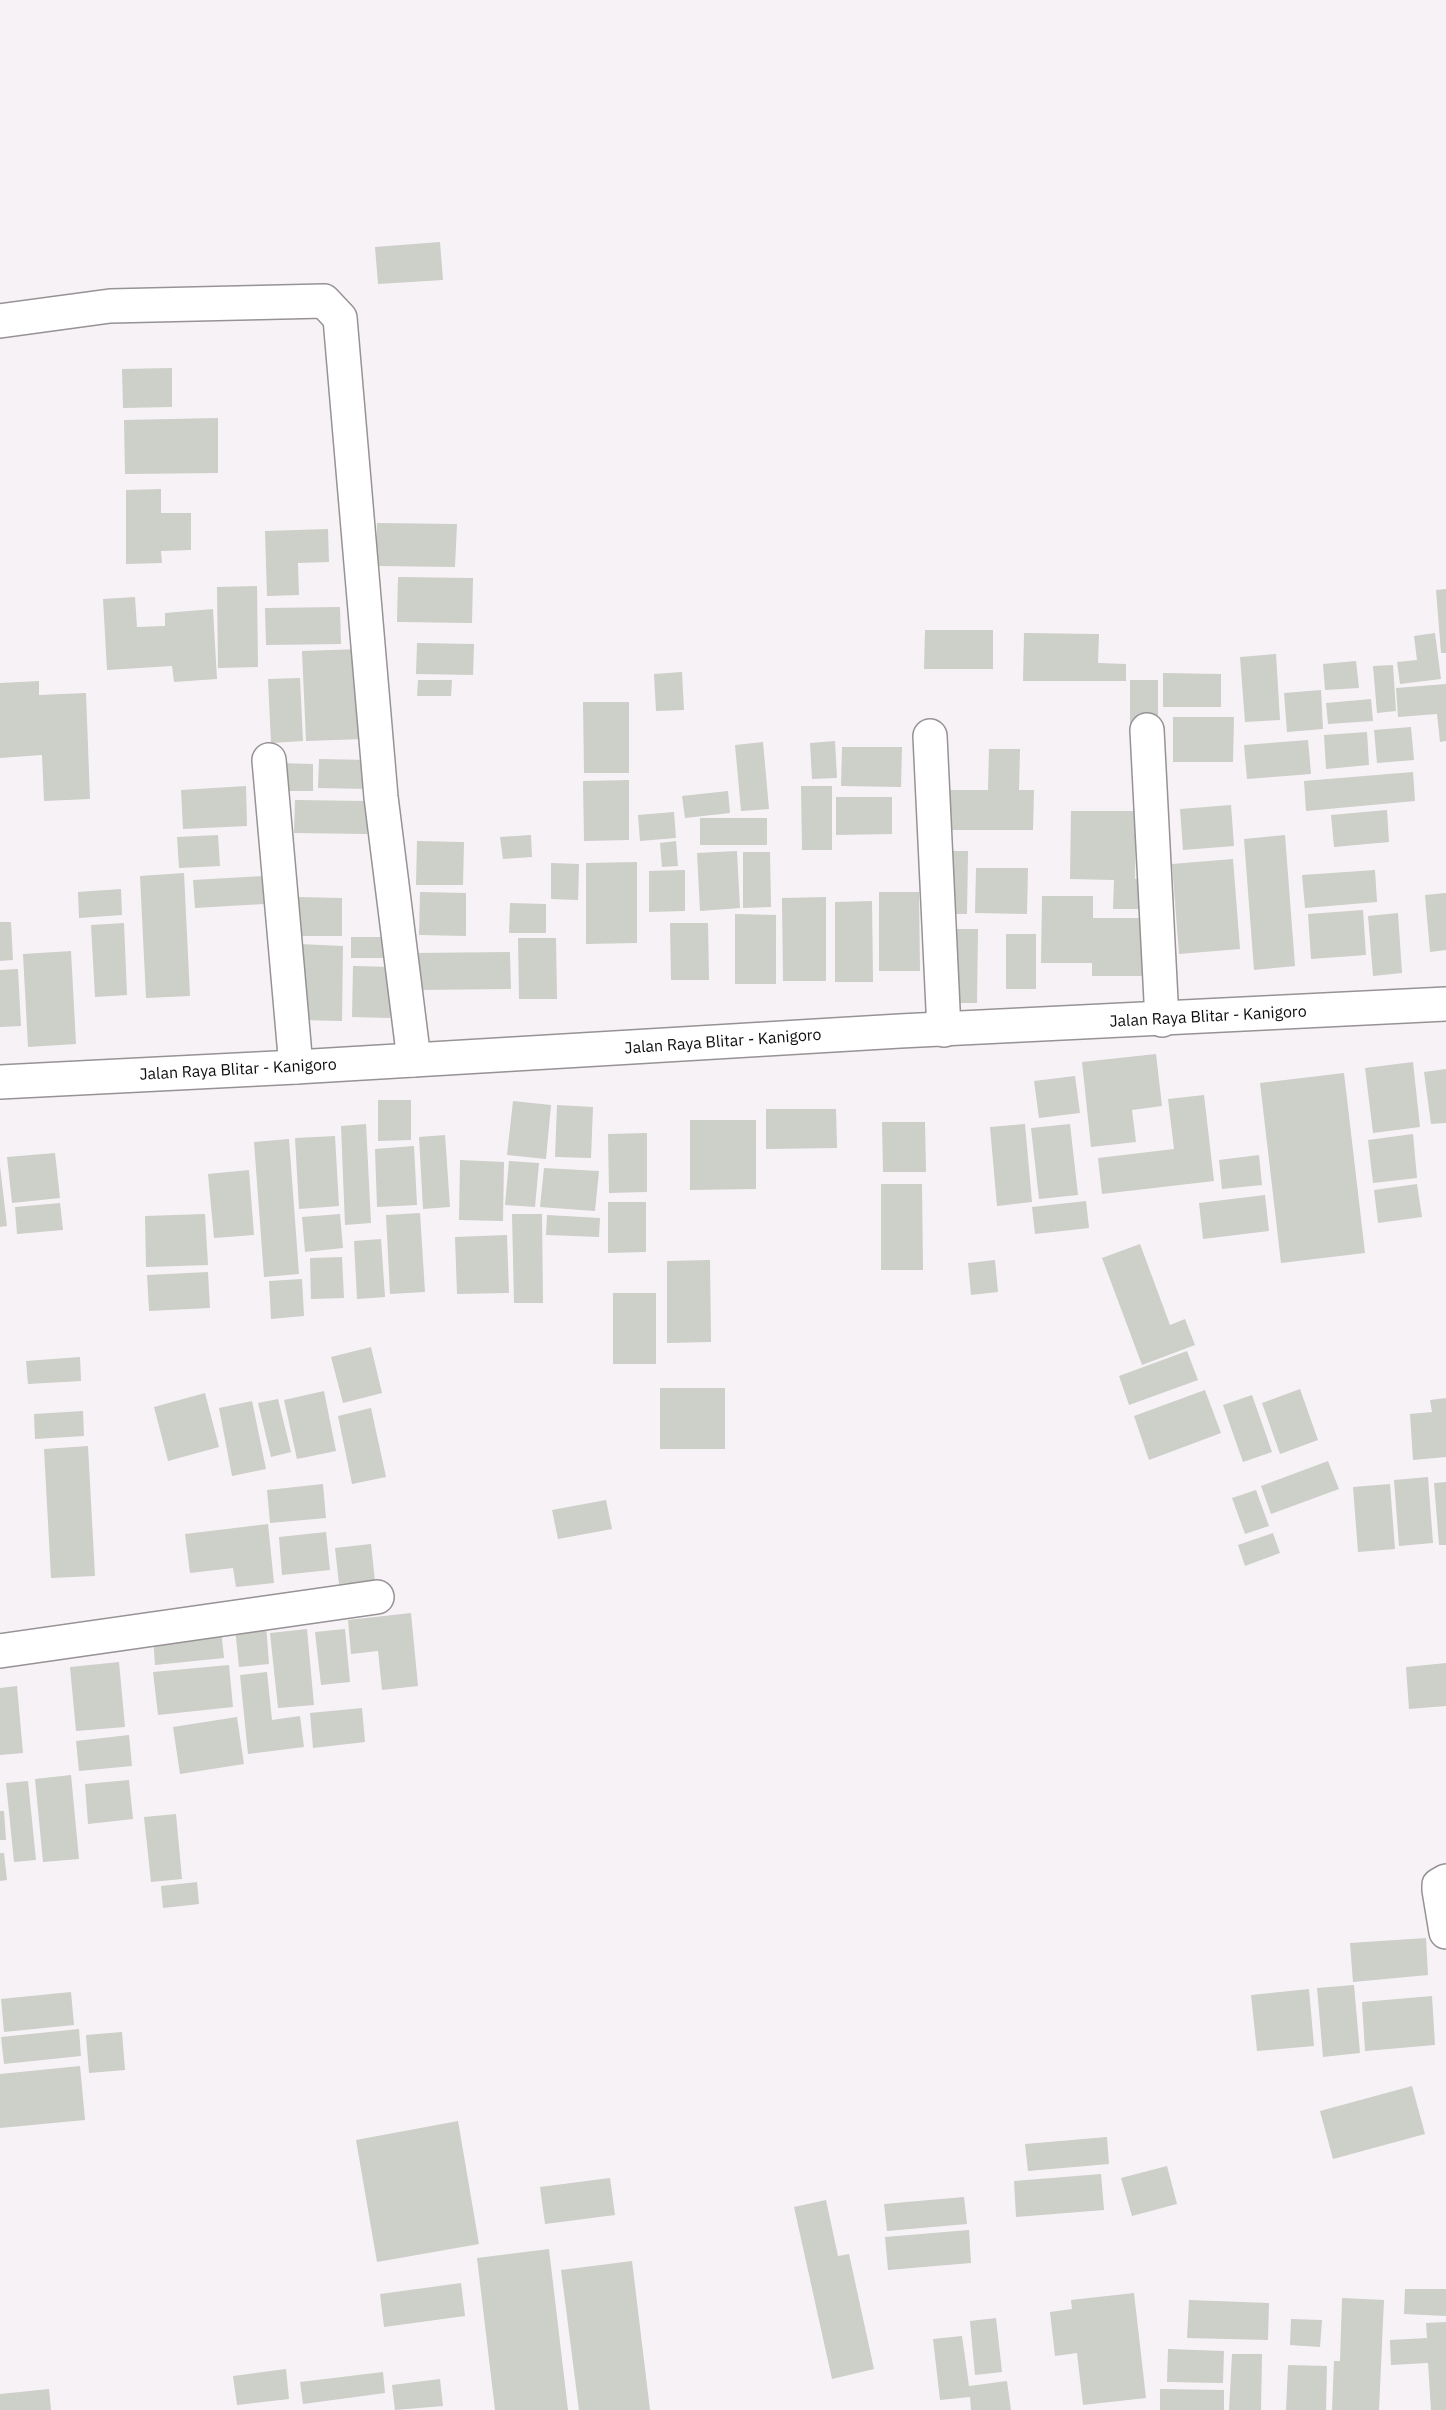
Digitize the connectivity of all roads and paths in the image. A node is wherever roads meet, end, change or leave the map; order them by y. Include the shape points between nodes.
1 (0, 321) edge
2 (1147, 730) dead end
3 (930, 735) dead end
4 (269, 760) dead end
5 (1446, 1004) edge
6 (1162, 1020) junction
7 (944, 1030) junction
8 (414, 1060) junction
9 (296, 1067) junction
10 (0, 1082) edge
11 (377, 1597) dead end
12 (0, 1652) edge
13 (1446, 1881) edge
14 (1446, 1932) edge

1 - 8 street via 110,306 324,302 340,318 381,797
2 - 6 street
3 - 7 street
4 - 9 street
5 - 6 street, Jalan Raya Blitar - Kanigoro
6 - 7 street, Jalan Raya Blitar - Kanigoro
7 - 8 street, Jalan Raya Blitar - Kanigoro
8 - 9 street, Jalan Raya Blitar - Kanigoro
9 - 10 street, Jalan Raya Blitar - Kanigoro
11 - 12 street
13 - 14 street via 1438,1890

